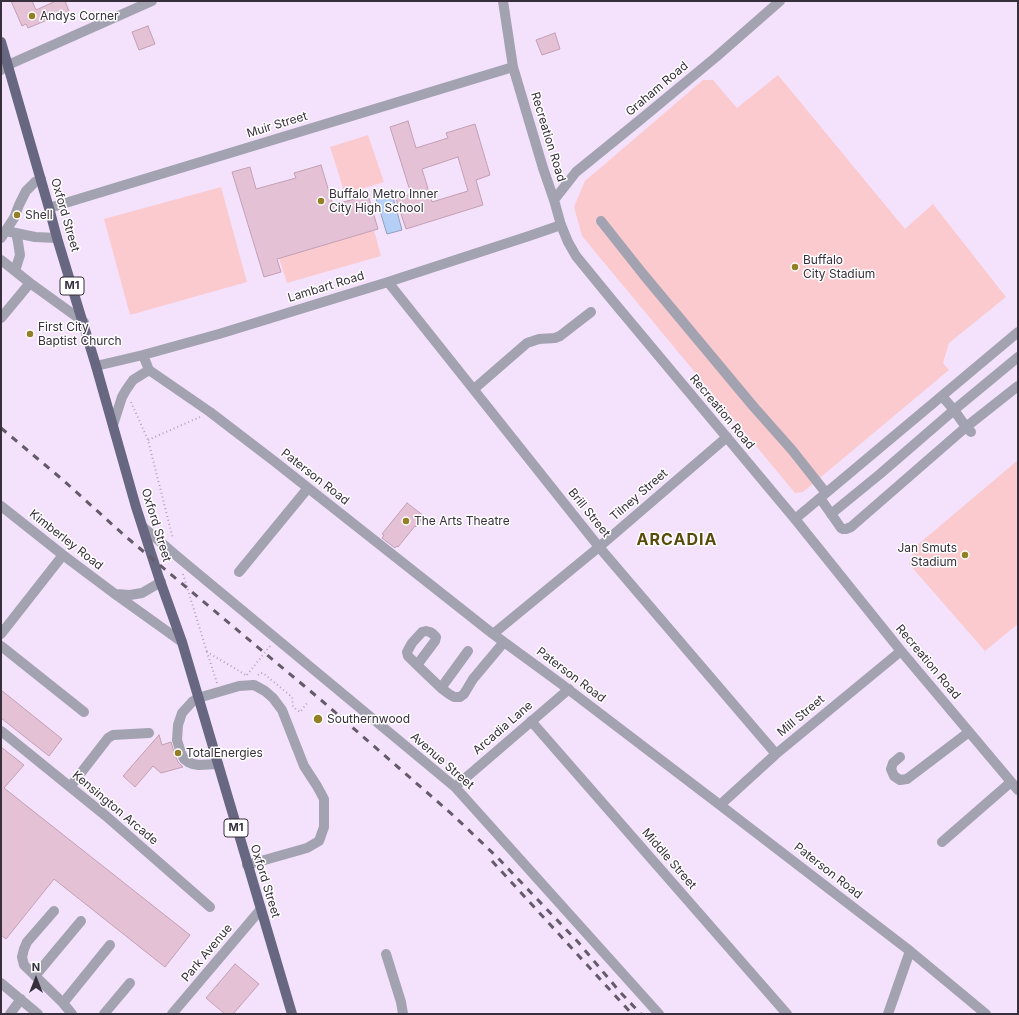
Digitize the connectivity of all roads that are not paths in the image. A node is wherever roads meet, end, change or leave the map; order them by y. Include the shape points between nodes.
1 (152, 1) edge
2 (503, 1) edge
3 (780, 1) edge
4 (1, 42) edge
5 (4, 67) edge
6 (513, 67) junction
7 (41, 179) junction
8 (554, 200) junction
9 (49, 208) junction
10 (600, 221) dead end
11 (561, 225) junction
12 (8, 234) edge
13 (57, 238) junction
14 (1, 260) edge
15 (14, 271) junction
16 (388, 282) junction
17 (30, 283) junction
18 (591, 312) dead end
19 (1, 318) edge
20 (84, 322) junction
21 (1018, 332) edge
22 (143, 355) junction
23 (1018, 357) edge
24 (96, 366) junction
25 (149, 370) junction
26 (1018, 386) edge
27 (474, 389) junction
28 (942, 396) junction
29 (954, 410) junction
30 (113, 425) junction
31 (968, 430) junction
32 (727, 437) junction
33 (308, 488) junction
34 (823, 495) junction
35 (1, 506) edge
36 (832, 514) junction
37 (795, 519) junction
38 (144, 530) junction
39 (599, 547) junction
40 (63, 555) junction
41 (239, 572) dead end
42 (160, 580) junction
43 (115, 594) junction
44 (1, 634) edge
45 (493, 634) junction
46 (182, 642) junction
47 (504, 642) junction
48 (1, 646) edge
49 (901, 650) junction
50 (468, 651) dead end
51 (417, 665) dead end
52 (441, 688) junction
53 (569, 690) junction
54 (198, 698) junction
55 (84, 712) dead end
56 (531, 722) junction
57 (1, 731) edge
58 (969, 732) junction
59 (148, 733) dead end
60 (776, 754) junction
61 (900, 757) dead end
62 (218, 764) junction
63 (1011, 782) junction
64 (70, 787) junction
65 (455, 787) junction
66 (1018, 790) edge
67 (720, 805) junction
68 (942, 842) dead end
69 (247, 865) junction
70 (210, 907) dead end
71 (261, 909) junction
72 (54, 912) dead end
73 (82, 921) dead end
74 (110, 945) dead end
75 (910, 951) junction
76 (386, 954) dead end
77 (35, 976) junction
78 (1, 983) edge
79 (130, 983) dead end
80 (21, 999) junction
81 (63, 1003) junction
82 (10, 1014) edge
83 (38, 1014) edge
84 (72, 1014) edge
85 (104, 1014) edge
86 (172, 1014) edge
87 (292, 1014) edge
88 (403, 1014) edge
89 (659, 1014) edge
90 (787, 1014) edge
91 (888, 1014) edge
92 (986, 1014) edge

1 - 5 street
2 - 6 street, Recreation Road
3 - 8 street, Graham Road via 711,62 576,172
4 - 5 main road, Oxford Street / M1
5 - 7 main road, Oxford Street / M1
6 - 8 street, Recreation Road
6 - 9 street, Muir Street
7 - 9 main road, Oxford Street / M1
7 - 12 street via 26,191
8 - 11 street, Recreation Road
9 - 13 main road, Oxford Street / M1
10 - 34 street via 682,322 792,450
11 - 16 street, Lambart Road
11 - 32 street, Recreation Road via 576,256
12 - 13 street
12 - 15 street via 18,242 20,255
13 - 20 main road, Oxford Street / M1
14 - 15 street
15 - 17 street
16 - 22 street, Lambart Road
16 - 27 street, Brill Street
17 - 19 street
17 - 20 street
18 - 27 street via 560,336 527,343
20 - 24 main road, Oxford Street / M1
21 - 28 street
22 - 24 street, Lambart Road
22 - 25 street
23 - 29 street
24 - 30 main road, Oxford Street / M1
25 - 30 street via 133,380 126,390
25 - 33 street, Paterson Road via 210,412
26 - 31 street
27 - 39 street, Brill Street
28 - 29 street
28 - 34 street
29 - 31 street
29 - 36 street
30 - 38 main road, Oxford Street / M1
31 - 36 street via 851,527 841,528
32 - 37 street, Recreation Road
32 - 39 street, Tilney Street
33 - 41 street
33 - 45 street, Paterson Road
34 - 36 street
34 - 37 street
35 - 40 street, Kimberley Road
37 - 49 street, Recreation Road
38 - 42 main road, Oxford Street / M1
38 - 65 street, Avenue Street
39 - 45 street, Tilney Street
39 - 60 street, Brill Street
40 - 43 street, Kimberley Road
40 - 44 street
42 - 43 street via 142,593
42 - 46 main road, Oxford Street / M1
43 - 46 street, Kimberley Road
45 - 47 street, Paterson Road
46 - 54 main road, Oxford Street / M1
47 - 52 street via 460,697 454,697
47 - 53 street, Paterson Road
48 - 55 street
49 - 58 street, Recreation Road
49 - 60 street, Mill Street
50 - 52 street
51 - 52 street
53 - 56 street, Arcadia Lane
53 - 67 street, Paterson Road
54 - 62 main road, Oxford Street / M1
54 - 62 street via 182,713 177,732 178,746 188,762 199,765
54 - 69 street via 240,686 254,685 265,691 282,710 304,766 324,799 324,826 319,840 307,848
56 - 65 street, Arcadia Lane
56 - 90 street, Middle Street
57 - 64 street, Kensington Arcade
58 - 61 street via 907,779 900,780 894,776 891,769
58 - 63 street, Recreation Road
59 - 64 street via 113,735 108,738
60 - 67 street, Mill Street
62 - 69 main road, Oxford Street / M1
63 - 66 street, Recreation Road
63 - 68 street
64 - 70 street, Kensington Arcade
65 - 89 street, Avenue Street
67 - 75 street, Paterson Road
69 - 71 main road, Oxford Street / M1
71 - 86 street, Park Avenue
71 - 87 main road, Oxford Street / M1
72 - 77 street via 27,942 24,949 24,965
73 - 77 street
74 - 81 street
75 - 91 street
75 - 92 street, Paterson Road
76 - 88 street
77 - 81 street
78 - 80 street
79 - 85 street
80 - 82 street
80 - 83 street
81 - 84 street

